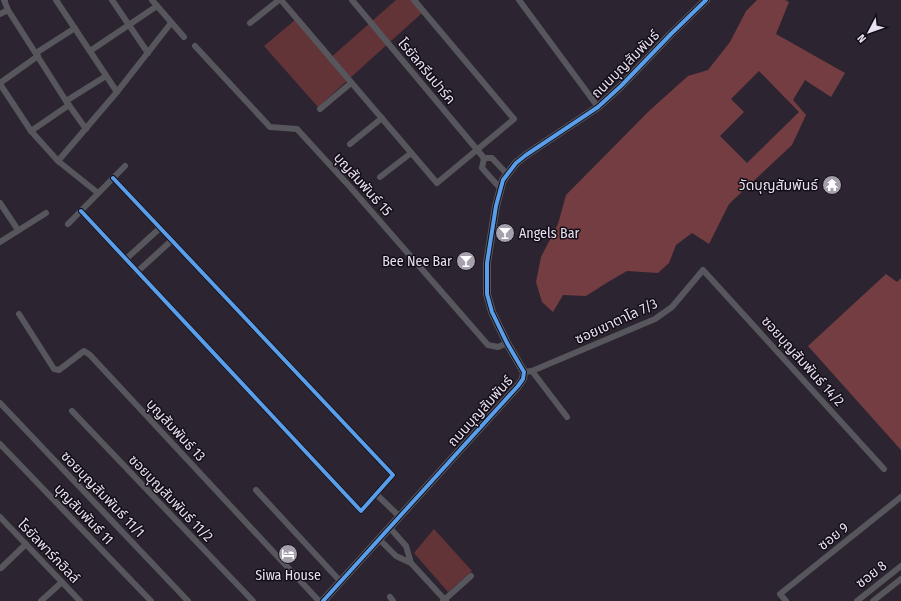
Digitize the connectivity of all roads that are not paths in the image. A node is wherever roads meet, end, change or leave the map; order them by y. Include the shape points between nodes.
1 (5, 0) edge
2 (112, 0) edge
3 (152, 0) edge
4 (280, 0) edge
5 (352, 0) edge
6 (414, 0) edge
7 (519, 0) edge
8 (706, 0) edge
9 (59, 1) edge
10 (157, 6) junction
11 (8, 10) junction
12 (0, 14) edge
13 (171, 23) junction
14 (250, 23) dead end
15 (129, 25) junction
16 (75, 28) junction
17 (184, 37) dead end
18 (195, 46) dead end
19 (90, 51) junction
20 (148, 53) junction
21 (37, 55) junction
22 (106, 76) junction
23 (0, 83) edge
24 (351, 83) junction
25 (117, 92) junction
26 (68, 103) junction
27 (598, 107) junction
28 (320, 109) dead end
29 (382, 118) junction
30 (86, 128) junction
31 (31, 131) junction
32 (350, 144) dead end
33 (476, 149) junction
34 (411, 153) junction
35 (484, 158) junction
36 (58, 161) junction
37 (125, 166) dead end
38 (507, 174) junction
39 (380, 177) dead end
40 (113, 178) junction
41 (500, 188) junction
42 (98, 193) junction
43 (0, 202) edge
44 (81, 211) junction
45 (46, 213) dead end
46 (68, 224) dead end
47 (160, 228) junction
48 (18, 230) junction
49 (171, 241) junction
50 (0, 242) edge
51 (126, 259) junction
52 (703, 270) joint
53 (137, 272) junction
54 (19, 314) dead end
55 (507, 343) junction
56 (528, 372) junction
57 (0, 403) edge
58 (72, 411) dead end
59 (567, 417) dead end
60 (0, 444) edge
61 (884, 469) dead end
62 (256, 490) dead end
63 (376, 494) junction
64 (901, 497) edge
65 (0, 517) edge
66 (400, 517) junction
67 (390, 528) junction
68 (379, 539) junction
69 (26, 544) junction
70 (411, 563) junction
71 (901, 566) edge
72 (1, 568) edge
73 (471, 576) dead end
74 (901, 579) edge
75 (62, 582) junction
76 (341, 582) junction
77 (41, 601) edge
78 (80, 601) edge
79 (151, 601) edge
80 (188, 601) edge
81 (253, 601) edge
82 (319, 601) edge
83 (323, 601) edge
84 (444, 601) edge
85 (786, 601) edge
86 (857, 601) edge
87 (873, 601) edge

1 - 11 street
2 - 15 street
3 - 10 street
4 - 14 street
4 - 24 street
5 - 33 street, โรยัลกรีนปาร์ค
6 - 33 street via 514,119
7 - 27 street
8 - 27 street, ถนนบุญสัมพันธ์
9 - 16 street
10 - 13 street
10 - 15 street
11 - 12 street
11 - 21 street
13 - 17 street
13 - 20 street
15 - 19 street
15 - 20 street
16 - 19 street
16 - 21 street
18 - 55 street, บุญสัมพันธ์ 15 via 270,127 297,129 488,345 498,347
19 - 22 street
20 - 25 street
21 - 23 street
21 - 26 street
22 - 25 street
22 - 26 street
23 - 31 street
24 - 28 street
24 - 29 street
25 - 30 street
26 - 30 street
26 - 31 street
27 - 38 street, ถนนบุญสัมพันธ์ via 526,154
29 - 32 street
29 - 34 street
30 - 36 street
31 - 36 street
33 - 34 street via 437,183
33 - 35 street, โรยัลกรีนปาร์ค
34 - 39 street
35 - 38 street, โรยัลกรีนปาร์ค via 492,158
35 - 41 street, โรยัลกรีนปาร์ค via 482,168
36 - 42 street
37 - 40 street
38 - 41 street, ถนนบุญสัมพันธ์
40 - 42 street
40 - 47 street
41 - 55 street, ถนนบุญสัมพันธ์ via 487,263 488,294 492,312
42 - 44 street
43 - 48 street
44 - 46 street
44 - 51 street
45 - 48 street
47 - 49 street
47 - 51 street
48 - 50 street
49 - 53 street
49 - 63 street via 393,475
51 - 53 street
52 - 56 street, ซอยเขาตาโล 7/3 via 672,307 655,319
52 - 61 street, ซอยบุญสัมพันธ์ 14/2
53 - 63 street via 361,511
54 - 82 street, บุญสัมพันธ์ 13 via 54,369 59,370 84,351 87,352
55 - 56 street, ถนนบุญสัมพันธ์
56 - 59 street
56 - 66 street, ถนนบุญสัมพันธ์
57 - 80 street, ซอยบุญสัมพันธ์ 11/1
58 - 81 street, ซอยบุญสัมพันธ์ 11/2
60 - 79 street, บุญสัมพันธ์ 11
62 - 76 street
63 - 66 street
64 - 85 street, ซอย 9 via 780,594
65 - 69 street, โรยัลพาร์กฮิลล์
66 - 67 street, ถนนบุญสัมพันธ์
67 - 68 street, ถนนบุญสัมพันธ์
67 - 70 street via 406,546
68 - 70 street via 396,556
68 - 76 street, ถนนบุญสัมพันธ์
69 - 72 street
69 - 75 street, โรยัลพาร์กฮิลล์
70 - 84 street
71 - 86 street, ซอย 8
73 - 84 street
74 - 87 street, ซอย 8
75 - 77 street
75 - 78 street, โรยัลพาร์กฮิลล์
76 - 83 street, ถนนบุญสัมพันธ์

